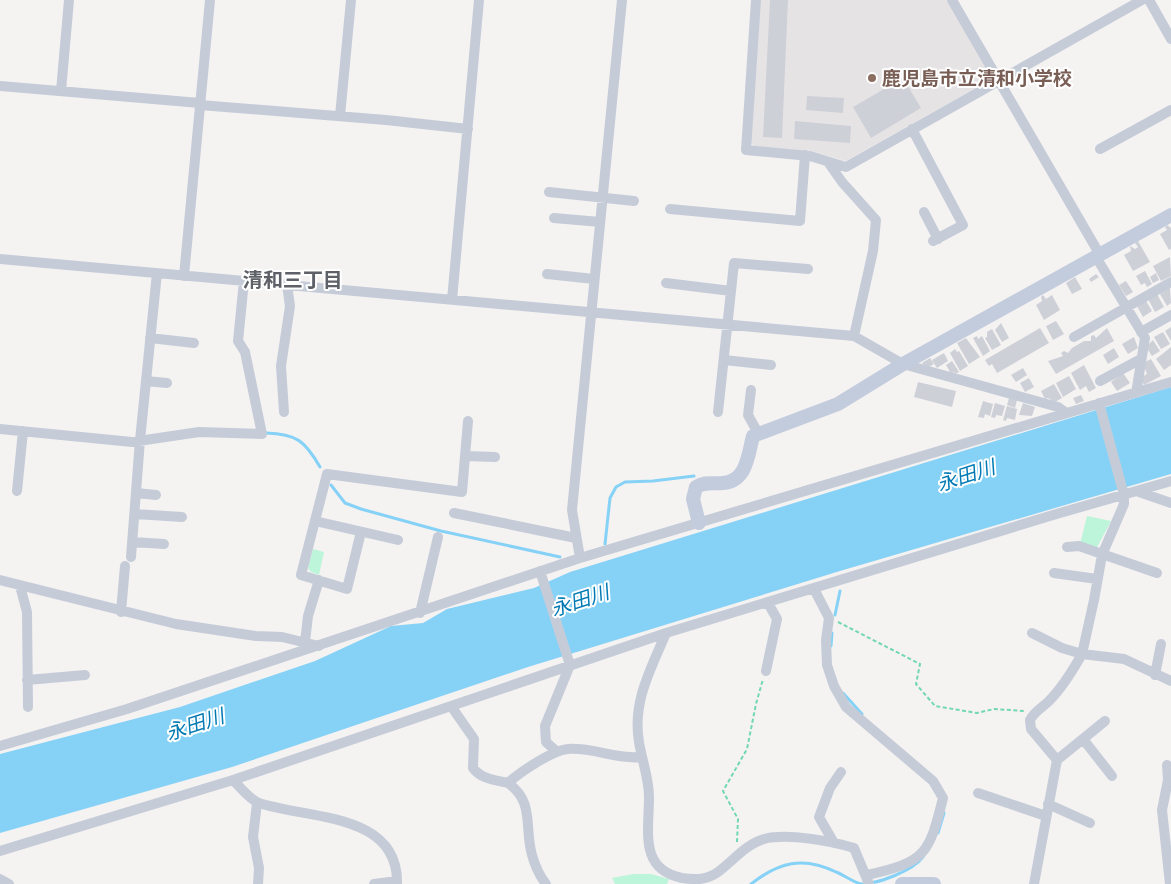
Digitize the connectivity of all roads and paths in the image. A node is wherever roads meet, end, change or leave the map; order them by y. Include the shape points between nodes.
1 (69, 0) edge
2 (210, 0) edge
3 (351, 0) edge
4 (479, 0) edge
5 (622, 0) edge
6 (756, 0) edge
7 (952, 0) edge
8 (1142, 0) edge
9 (1149, 0) edge
10 (1171, 39) edge
11 (998, 80) junction
12 (0, 86) edge
13 (61, 91) junction
14 (200, 104) junction
15 (1171, 110) edge
16 (340, 116) junction
17 (468, 129) junction
18 (912, 129) junction
19 (1100, 149) dead end
20 (805, 155) junction
21 (828, 162) junction
22 (549, 192) dead end
23 (602, 197) junction
24 (634, 200) dead end
25 (670, 209) dead end
26 (924, 212) dead end
27 (1171, 215) edge
28 (554, 218) dead end
29 (600, 222) junction
30 (1098, 256) junction
31 (0, 259) edge
32 (808, 269) dead end
33 (157, 273) junction
34 (547, 274) dead end
35 (184, 276) junction
36 (594, 279) junction
37 (244, 281) junction
38 (1171, 282) edge
39 (666, 283) dead end
40 (287, 285) junction
41 (731, 291) junction
42 (452, 300) junction
43 (1126, 307) junction
44 (591, 313) junction
45 (1171, 315) edge
46 (728, 325) junction
47 (1141, 332) junction
48 (854, 336) junction
49 (1074, 336) dead end
50 (150, 338) junction
51 (194, 343) dead end
52 (1141, 359) junction
53 (724, 360) junction
54 (903, 364) junction
55 (771, 366) dead end
56 (146, 380) junction
57 (1100, 381) dead end
58 (1171, 382) edge
59 (167, 383) dead end
60 (751, 390) dead end
61 (1136, 393) junction
62 (1099, 404) junction
63 (284, 412) dead end
64 (718, 412) dead end
65 (1065, 412) junction
66 (468, 421) dead end
67 (0, 429) edge
68 (23, 431) junction
69 (758, 433) junction
70 (140, 440) junction
71 (465, 456) junction
72 (495, 457) dead end
73 (1171, 481) edge
74 (17, 492) dead end
75 (1140, 492) junction
76 (136, 494) junction
77 (1124, 494) junction
78 (156, 495) dead end
79 (1171, 503) edge
80 (454, 513) dead end
81 (135, 514) junction
82 (182, 517) dead end
83 (315, 521) junction
84 (698, 523) junction
85 (361, 532) junction
86 (438, 537) dead end
87 (576, 538) junction
88 (398, 540) dead end
89 (133, 542) junction
90 (164, 544) dead end
91 (1068, 547) dead end
92 (1102, 554) junction
93 (580, 558) junction
94 (540, 571) junction
95 (1054, 572) dead end
96 (1157, 573) dead end
97 (1097, 579) junction
98 (0, 580) edge
99 (319, 580) junction
100 (20, 586) junction
101 (814, 589) junction
102 (768, 603) junction
103 (121, 612) junction
104 (420, 613) junction
105 (829, 618) junction
106 (1032, 632) dead end
107 (666, 633) junction
108 (305, 642) junction
109 (1161, 644) dead end
110 (319, 646) junction
111 (1082, 654) junction
112 (570, 666) junction
113 (766, 671) joint
114 (85, 675) dead end
115 (1155, 675) junction
116 (27, 680) junction
117 (1171, 681) edge
118 (452, 706) junction
119 (28, 707) dead end
120 (1035, 711) junction
121 (1105, 721) dead end
122 (1083, 738) junction
123 (0, 746) edge
124 (556, 751) junction
125 (642, 757) junction
126 (1057, 760) junction
127 (1166, 765) dead end
128 (841, 772) dead end
129 (1112, 776) dead end
130 (233, 780) junction
131 (508, 783) junction
132 (978, 793) dead end
133 (257, 803) junction
134 (1048, 804) junction
135 (1046, 816) junction
136 (1090, 823) dead end
137 (834, 843) junction
138 (1168, 848) edge
139 (0, 851) edge
140 (736, 857) junction
141 (868, 878) edge
142 (0, 879) edge
143 (397, 882) edge
144 (9, 884) edge
145 (258, 884) edge
146 (374, 884) edge
147 (546, 884) edge
148 (902, 884) edge
149 (934, 884) edge
150 (1034, 884) edge
151 (1170, 884) edge

1 - 13 street
2 - 14 street
3 - 16 street
4 - 17 street
5 - 23 street
6 - 20 street via 746,150
7 - 11 street
8 - 11 street
9 - 10 street
11 - 18 street
11 - 30 street
12 - 13 street
13 - 14 street
14 - 16 street
14 - 35 street
15 - 19 street
16 - 17 street
17 - 42 street
18 - 21 street via 846,167
18 - 26 street via 962,225 935,240
20 - 21 street
20 - 25 street via 800,221
21 - 48 street via 876,220
22 - 23 street
23 - 24 street
23 - 29 street
27 - 30 street
28 - 29 street
29 - 36 street
30 - 43 street
30 - 54 street
31 - 33 street
32 - 41 street via 734,262
33 - 35 street
33 - 50 street
34 - 36 street
35 - 37 street
36 - 44 street
37 - 40 street
37 - 70 street via 238,341 245,352 262,434 199,432
38 - 43 street
39 - 41 street
40 - 42 street
40 - 63 street via 290,306 281,366
41 - 46 street
42 - 44 street
43 - 47 street
43 - 49 street
44 - 46 street
44 - 87 street via 572,510
45 - 47 street
46 - 48 street
46 - 53 street
47 - 52 street via 1145,338
48 - 54 street
50 - 51 street
50 - 56 street
52 - 57 street
52 - 61 street
53 - 55 street
53 - 64 street
54 - 65 street via 1058,406
54 - 69 street via 838,404
56 - 59 street
56 - 70 street
58 - 61 street
60 - 69 street via 748,415
61 - 62 street
62 - 65 street
62 - 77 street
65 - 84 street
66 - 71 street
67 - 68 street
68 - 70 street via 132,442
68 - 74 street
69 - 84 street via 753,436 738,478 696,487 693,499
70 - 76 street
71 - 72 street
71 - 83 street via 462,492 327,474
73 - 75 street
75 - 77 street
75 - 79 street
76 - 78 street
76 - 81 street
77 - 92 street via 1124,504
77 - 101 street
80 - 87 street
81 - 82 street
81 - 89 street
83 - 85 street
83 - 99 street via 302,575
84 - 93 street
85 - 88 street
85 - 99 street via 346,589
86 - 104 street
87 - 93 street
89 - 90 street
89 - 103 street
91 - 92 street via 1080,546
92 - 96 street
92 - 97 street
93 - 94 street
94 - 104 street
94 - 112 street
95 - 97 street
97 - 111 street
98 - 100 street
99 - 108 street via 308,616
100 - 103 street
100 - 116 street via 27,612
101 - 102 street
101 - 105 street
102 - 107 street
102 - 113 street via 777,620
103 - 108 street via 176,624
104 - 110 street
105 - 120 path via 920,664 916,684 935,706 977,714 994,709
105 - 141 street via 827,665 846,707 933,781 943,798 933,838 924,851 908,863
106 - 111 street via 1062,648
107 - 112 street
107 - 125 street via 641,692 637,727
108 - 110 street
109 - 115 street
110 - 123 street via 127,709
111 - 115 street via 1124,659
111 - 120 street via 1062,686
112 - 118 street
112 - 124 street via 545,726 546,742
113 - 140 path via 747,749 723,790 738,818
114 - 116 street
115 - 117 street
116 - 119 street
118 - 130 street
118 - 131 street via 474,739 476,772
120 - 126 street via 1030,720 1031,729
121 - 122 street
122 - 126 street
122 - 129 street
124 - 125 street via 570,748 627,759
124 - 131 street via 519,772
125 - 140 street via 649,784 650,844 656,866 679,877 702,879 718,872
126 - 134 street
127 - 138 street via 1168,780 1162,810
128 - 137 street via 830,788 819,818
130 - 133 street
130 - 139 street
131 - 147 street via 517,790 528,811 532,854
132 - 135 street
133 - 143 street via 309,813 366,830 378,837 394,857 398,869
133 - 145 street via 253,837
134 - 135 street
134 - 136 street
135 - 150 street
137 - 140 street via 779,836 762,840
137 - 141 street via 854,848
138 - 151 street
142 - 144 street
143 - 146 street
148 - 149 street

